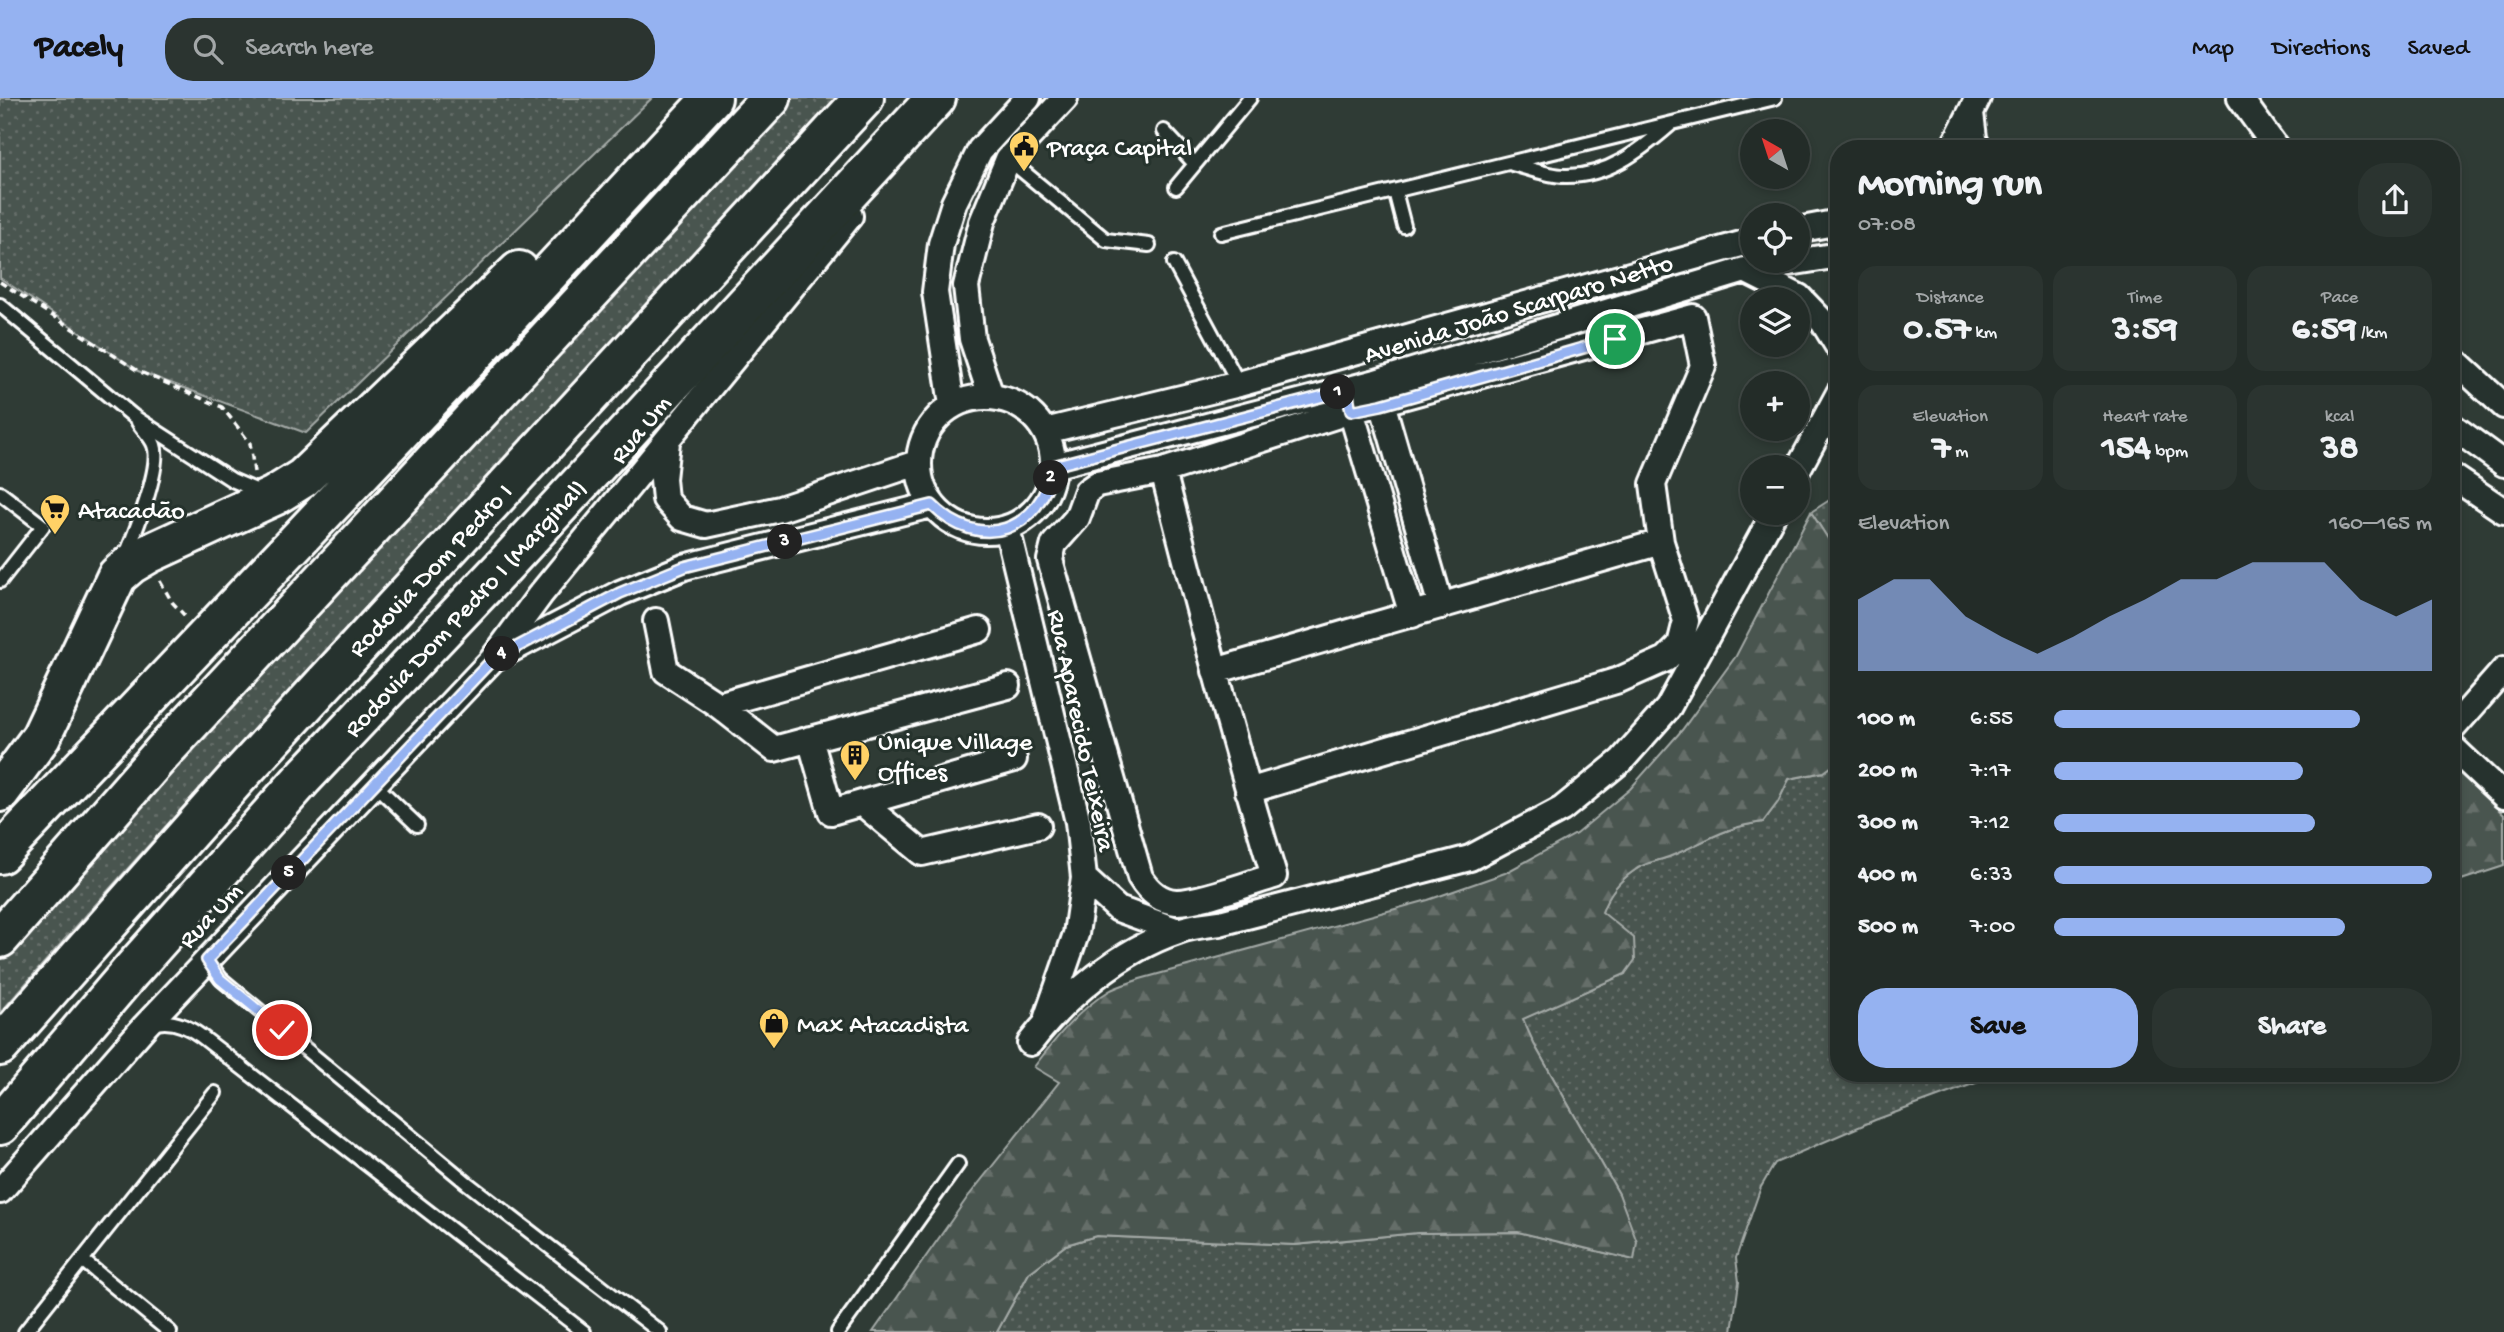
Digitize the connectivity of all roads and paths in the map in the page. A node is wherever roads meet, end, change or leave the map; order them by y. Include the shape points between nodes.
1 (700, 98) edge
2 (712, 98) edge
3 (771, 98) edge
4 (864, 98) edge
5 (936, 98) edge
6 (946, 98) edge
7 (1028, 98) edge
8 (1065, 98) edge
9 (1250, 98) edge
10 (1775, 98) edge
11 (2240, 98) edge
12 (1975, 106) edge
13 (1672, 123) junction
14 (1164, 131) dead end
15 (1957, 140) edge
16 (1975, 140) edge
17 (2270, 140) edge
18 (1008, 159) junction
19 (1195, 163) junction
20 (1508, 163) junction
21 (1176, 187) dead end
22 (1395, 191) junction
23 (1830, 224) edge
24 (1404, 226) dead end
25 (1810, 228) edge
26 (1221, 233) dead end
27 (1740, 244) edge
28 (1149, 245) dead end
29 (1830, 257) edge
30 (1810, 260) edge
31 (1174, 263) dead end
32 (1740, 272) edge
33 (1751, 273) edge
34 (0, 282) edge
35 (0, 305) edge
36 (0, 313) edge
37 (16, 316) junction
38 (1830, 333) edge
39 (2460, 365) edge
40 (1240, 384) junction
41 (1379, 393) junction
42 (991, 396) junction
43 (1349, 400) junction
44 (952, 405) junction
45 (2504, 406) edge
46 (1830, 410) edge
47 (133, 416) junction
48 (1045, 431) junction
49 (2460, 432) edge
50 (667, 442) junction
51 (1806, 455) edge
52 (918, 463) junction
53 (2504, 464) edge
54 (1053, 466) junction
55 (1163, 471) junction
56 (2460, 481) edge
57 (0, 493) edge
58 (262, 493) junction
59 (932, 505) junction
60 (2504, 511) edge
61 (1767, 525) edge
62 (1007, 528) junction
63 (1661, 542) junction
64 (148, 554) junction
65 (117, 576) junction
66 (0, 581) edge
67 (1441, 606) junction
68 (1412, 615) junction
69 (656, 621) dead end
70 (190, 622) dead end
71 (979, 630) dead end
72 (492, 660) junction
73 (2504, 670) edge
74 (1215, 671) junction
75 (1007, 686) dead end
76 (718, 705) junction
77 (2460, 720) edge
78 (810, 739) junction
79 (2460, 755) edge
80 (1014, 759) dead end
81 (373, 783) junction
82 (1248, 791) junction
83 (0, 792) edge
84 (2504, 796) edge
85 (862, 803) junction
86 (416, 825) dead end
87 (1038, 826) dead end
88 (0, 854) edge
89 (1084, 878) junction
90 (1178, 931) junction
91 (0, 938) edge
92 (207, 960) junction
93 (145, 1026) junction
94 (0, 1046) edge
95 (215, 1093) dead end
96 (0, 1125) edge
97 (958, 1164) dead end
98 (0, 1191) edge
99 (82, 1260) junction
100 (25, 1332) edge
101 (170, 1332) edge
102 (584, 1332) edge
103 (660, 1332) edge
104 (838, 1332) edge

1 - 58 highway via 303,478
2 - 88 highway
3 - 91 highway via 173,742
4 - 94 highway, Rodovia Dom Pedro I via 237,778
5 - 96 highway, Rodovia Dom Pedro I (Marginal) via 302,779
6 - 50 street, Rua Um
7 - 44 street via 980,150 941,244 935,292
8 - 18 street
9 - 19 lane
10 - 13 lane
11 - 17 street
12 - 15 street
12 - 16 street
13 - 20 lane
13 - 20 lane via 1640,151 1606,169 1564,176
14 - 19 lane
18 - 28 lane via 1106,240
18 - 42 street via 982,222 966,286 972,339
19 - 21 lane
20 - 22 lane
22 - 24 lane
22 - 26 lane
23 - 25 street
27 - 40 street, Avenida João Scarparo Netto
29 - 30 street, Avenida João Scarparo Netto
31 - 40 lane
32 - 41 street, Avenida João Scarparo Netto
33 - 38 street via 1800,297
34 - 58 path via 138,371 222,407 250,443
35 - 37 lane
36 - 37 lane
37 - 47 lane
39 - 45 street
40 - 48 street, Avenida João Scarparo Netto
41 - 43 street, Avenida João Scarparo Netto
41 - 63 street via 1693,317 1703,366 1653,484
41 - 67 street
42 - 44 street
42 - 48 street via 1013,401 1031,413
43 - 54 street, Avenida João Scarparo Netto
43 - 55 street
43 - 68 street
44 - 52 street via 934,420 922,440
46 - 51 street
47 - 58 lane
47 - 65 lane via 154,446 153,468 147,498
48 - 54 street
49 - 53 street
50 - 52 street via 665,499 681,518 706,525 780,509
50 - 72 street, Rua Um
52 - 59 street via 921,485
54 - 62 street via 1040,504
55 - 74 street
55 - 82 street via 1097,484 1087,491 1077,518 1054,544 1050,560 1140,877 1147,888 1175,902 1274,876
56 - 60 street
57 - 66 lane via 43,526
58 - 64 highway
59 - 62 street via 946,520 965,529
59 - 72 street via 684,567 620,593
61 - 90 street via 1668,708 1622,760 1562,809 1469,858
62 - 89 street, Rua Aparecido Teixeira via 1078,822
63 - 67 street
63 - 82 street via 1686,621 1680,645 1666,659 1619,680
64 - 65 highway
64 - 70 path via 172,602
65 - 83 highway via 41,737
67 - 68 street
68 - 74 street
69 - 76 street via 666,671
71 - 76 street
72 - 81 street, Rua Um
73 - 77 street
74 - 82 street
75 - 78 street
76 - 78 street via 774,749
78 - 85 street via 831,812
79 - 84 street
80 - 85 street
81 - 86 lane
81 - 92 street, Rua Um
85 - 87 street via 922,853
89 - 90 street via 1118,909
89 - 90 street, Rua Aparecido Teixeira via 1076,933 1037,1034 1084,985
92 - 93 street, Rua Um
92 - 103 lane via 220,979 467,1183
93 - 98 street, Rua Um
93 - 102 lane via 160,1021 185,1025 201,1036
95 - 99 lane
97 - 104 lane
99 - 100 lane
99 - 101 lane

